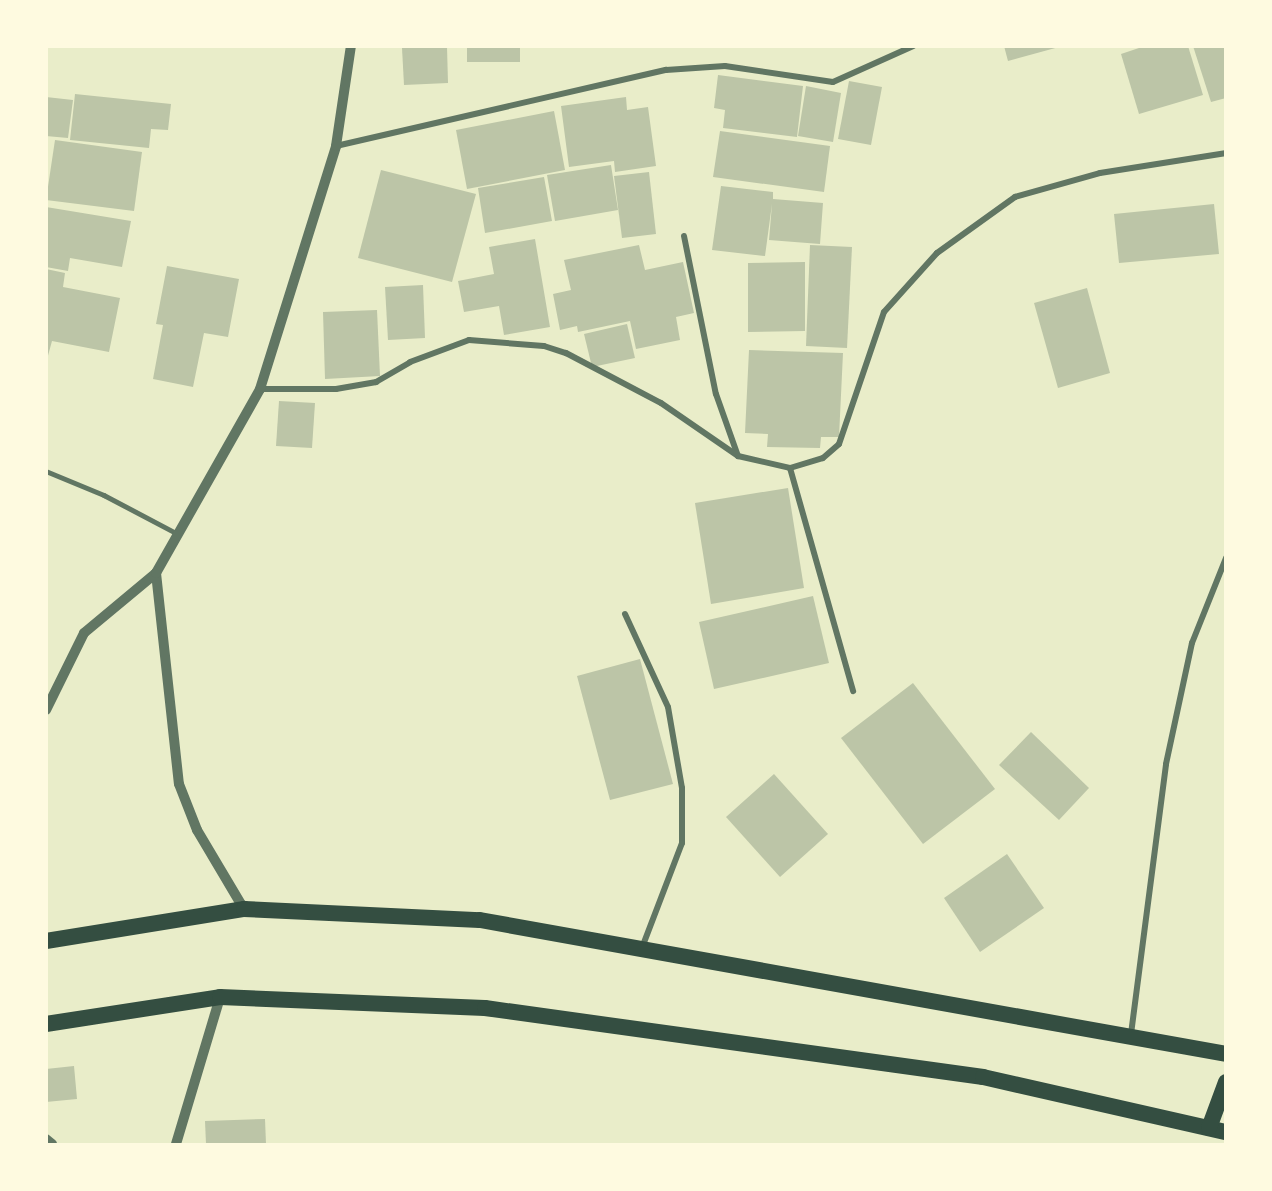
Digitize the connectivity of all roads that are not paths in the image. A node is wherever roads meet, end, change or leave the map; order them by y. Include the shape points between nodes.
1 (351, 46) edge
2 (913, 46) edge
3 (336, 146) junction
4 (1226, 153) edge
5 (684, 236) dead end
6 (260, 389) junction
7 (738, 456) junction
8 (790, 468) junction
9 (46, 471) edge
10 (178, 534) junction
11 (1226, 558) edge
12 (156, 573) junction
13 (625, 614) dead end
14 (853, 691) dead end
15 (46, 710) edge
16 (244, 909) junction
17 (46, 941) edge
18 (642, 948) junction
19 (220, 997) junction
20 (46, 1024) edge
21 (1131, 1035) junction
22 (1226, 1054) edge
23 (1226, 1082) edge
24 (1217, 1130) edge
25 (46, 1139) edge
26 (52, 1144) edge
27 (176, 1144) edge

1 - 3 street
2 - 3 street via 833,82 725,66 666,70
3 - 6 street
4 - 8 street via 1100,173 1016,197 937,253 884,312 861,389 839,444 823,458
5 - 7 street via 716,394
6 - 7 street via 336,389 376,382 410,362 469,340 544,346 566,353 661,403
6 - 10 street
7 - 8 street
8 - 14 street
9 - 10 lane via 104,495
10 - 12 street
11 - 21 street via 1192,643 1166,764
12 - 15 street via 84,633
12 - 16 street via 179,784 196,830
13 - 18 street via 668,707 682,788 682,843
16 - 17 highway
16 - 18 highway via 480,920
18 - 21 highway
19 - 20 highway
19 - 24 highway via 484,1008 983,1077
19 - 27 street
21 - 22 highway
23 - 24 highway
25 - 26 street

